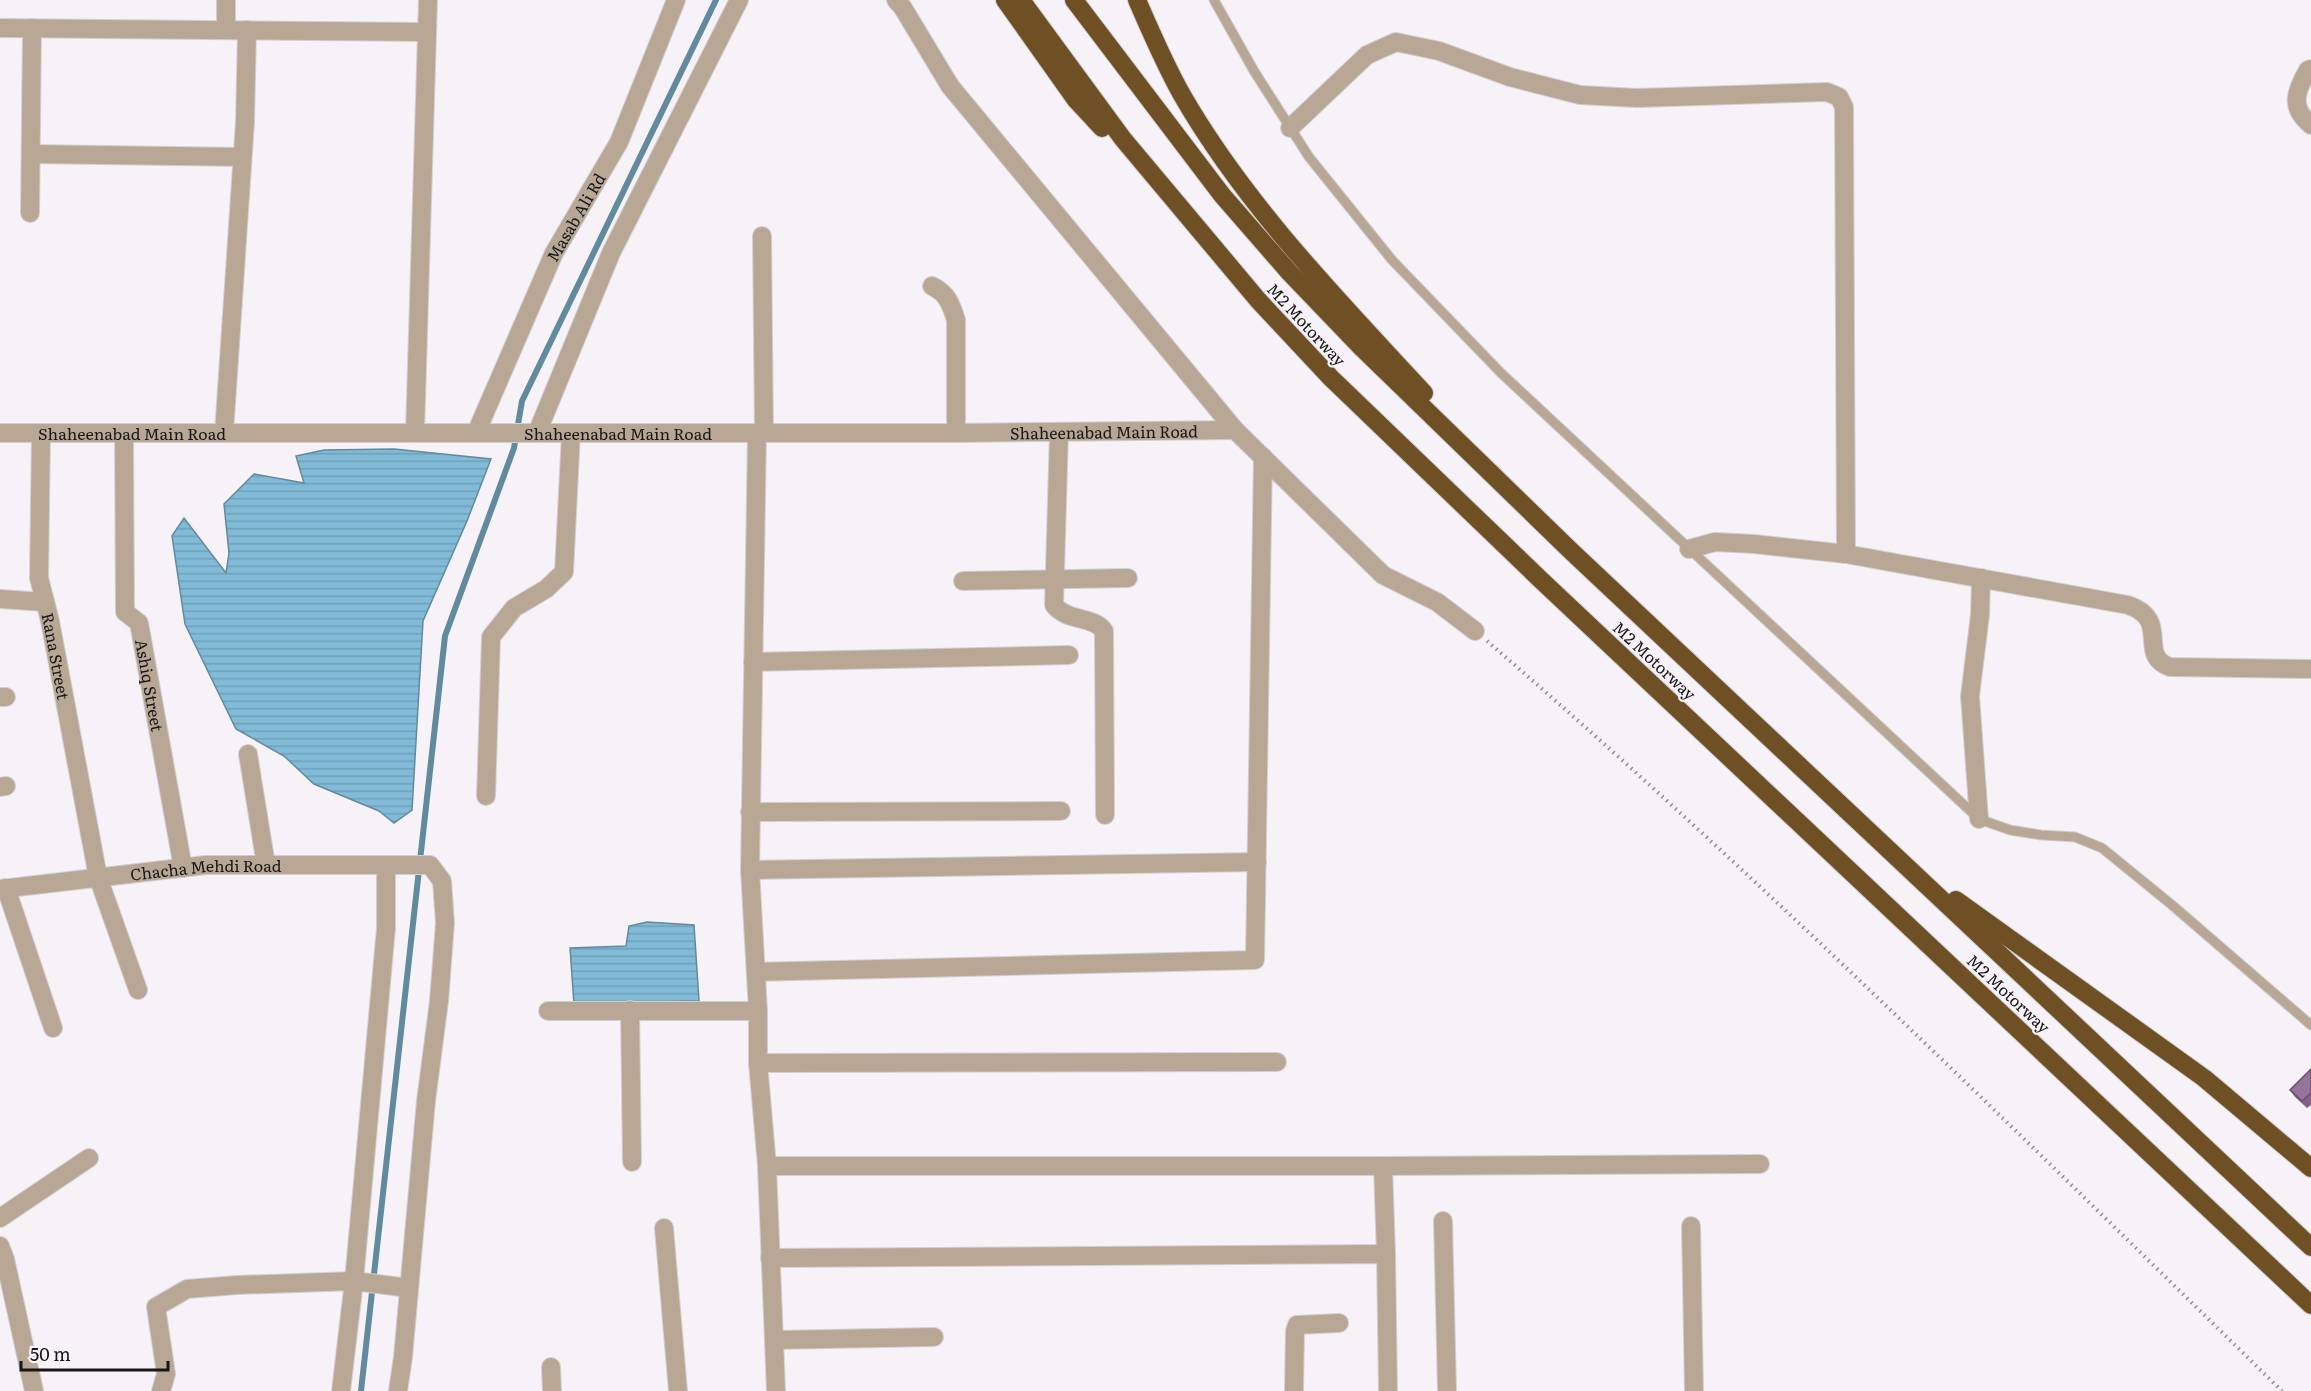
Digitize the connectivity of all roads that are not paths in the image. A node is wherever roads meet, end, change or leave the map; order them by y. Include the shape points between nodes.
1 (226, 0) edge
2 (428, 0) edge
3 (676, 0) edge
4 (739, 0) edge
5 (896, 0) edge
6 (1005, 0) edge
7 (1021, 0) edge
8 (1074, 0) edge
9 (1137, 0) edge
10 (1214, 0) edge
11 (0, 28) edge
12 (32, 28) junction
13 (226, 30) junction
14 (247, 30) junction
15 (427, 32) junction
16 (2311, 69) edge
17 (2311, 126) edge
18 (1290, 128) junction
19 (31, 154) junction
20 (242, 158) junction
21 (30, 213) dead end
22 (1190, 220) junction
23 (762, 236) dead end
24 (932, 286) dead end
25 (1235, 430) junction
26 (1059, 432) junction
27 (0, 433) edge
28 (41, 433) junction
29 (124, 433) junction
30 (224, 433) junction
31 (415, 433) junction
32 (476, 433) junction
33 (537, 433) junction
34 (571, 433) junction
35 (761, 433) junction
36 (956, 433) junction
37 (1263, 457) junction
38 (1689, 549) junction
39 (1571, 551) junction
40 (1846, 554) junction
41 (1128, 578) dead end
42 (1981, 578) junction
43 (1053, 579) junction
44 (963, 581) dead end
45 (0, 598) edge
46 (45, 602) junction
47 (1475, 631) road end
48 (1069, 655) dead end
49 (753, 662) junction
50 (2311, 669) edge
51 (248, 754) dead end
52 (486, 796) dead end
53 (750, 812) junction
54 (1062, 812) dead end
55 (1106, 815) dead end
56 (1979, 819) junction
57 (1889, 851) junction
58 (1257, 862) junction
59 (266, 865) junction
60 (386, 866) junction
61 (183, 868) junction
62 (750, 870) junction
63 (98, 877) junction
64 (3, 889) edge
65 (756, 972) junction
66 (138, 990) dead end
67 (630, 1010) junction
68 (548, 1011) dead end
69 (758, 1011) junction
70 (2311, 1025) edge
71 (53, 1028) dead end
72 (1277, 1062) dead end
73 (758, 1063) junction
74 (89, 1158) dead end
75 (632, 1162) dead end
76 (1760, 1164) dead end
77 (767, 1166) junction
78 (1383, 1166) junction
79 (2311, 1168) edge
80 (0, 1218) edge
81 (1443, 1221) dead end
82 (1690, 1226) dead end
83 (664, 1228) dead end
84 (0, 1246) edge
85 (2311, 1247) edge
86 (1386, 1254) junction
87 (770, 1258) junction
88 (360, 1282) junction
89 (409, 1288) junction
90 (2311, 1305) edge
91 (1339, 1323) dead end
92 (934, 1337) dead end
93 (775, 1340) junction
94 (551, 1367) dead end
95 (34, 1391) edge
96 (161, 1391) edge
97 (341, 1391) edge
98 (398, 1391) edge
99 (552, 1391) edge
100 (678, 1391) edge
101 (776, 1391) edge
102 (1294, 1391) edge
103 (1388, 1391) edge
104 (1447, 1391) edge
105 (1694, 1391) edge

1 - 13 street
2 - 15 street
3 - 32 street, Masab Ali Rd via 619,142 554,253
4 - 33 street via 611,253
5 - 25 street via 950,86
6 - 22 highway via 1076,100
7 - 22 highway, M2 Motorway via 1123,139
8 - 39 highway, M2 Motorway via 1222,195 1289,272
9 - 39 highway via 1181,93 1227,165 1303,260
10 - 18 lane
11 - 12 street
12 - 13 street
12 - 19 street
13 - 14 street
14 - 15 street
14 - 20 street
15 - 31 street
16 - 17 street via 2296,91 2297,106
18 - 38 lane via 1392,260 1501,373
18 - 40 street via 1367,55 1396,42 1439,51 1510,77 1580,95 1637,98 1827,92 1839,97 1844,107
19 - 20 street
19 - 21 street
20 - 30 street
22 - 90 highway, M2 Motorway via 1331,378 1542,582
23 - 35 street
24 - 36 street via 943,291 956,320
25 - 26 street, Shaheenabad Main Road
25 - 37 street
26 - 36 street, Shaheenabad Main Road
26 - 43 street
27 - 28 street, Shaheenabad Main Road
28 - 29 street, Shaheenabad Main Road
28 - 46 street, Rana Street via 39,578
29 - 30 street, Shaheenabad Main Road
29 - 61 street, Ashiq Street via 125,612 139,623
30 - 31 street, Shaheenabad Main Road
31 - 32 street, Shaheenabad Main Road
32 - 33 street, Shaheenabad Main Road
33 - 34 street, Shaheenabad Main Road
34 - 35 street, Shaheenabad Main Road
34 - 52 street via 564,572 546,589 514,608 491,637
35 - 36 street, Shaheenabad Main Road
35 - 49 street
37 - 47 street via 1383,575 1437,602
37 - 58 street
38 - 40 street via 1715,542
38 - 56 lane
39 - 57 highway, M2 Motorway
40 - 42 street
41 - 43 street
42 - 50 street via 2141,609 2150,618 2155,655 2160,664 2170,667
42 - 56 street via 1971,696
43 - 44 street
43 - 55 street via 1054,605 1059,612 1097,624 1104,631
45 - 46 street
46 - 63 street, Rana Street
48 - 49 street
49 - 53 street
51 - 59 street
53 - 54 street
53 - 62 street
56 - 70 lane via 2010,830 2074,837 2102,848
57 - 79 highway via 2204,1078
57 - 85 highway, M2 Motorway
58 - 62 street
58 - 65 street via 1255,960
59 - 60 street, Chacha Mehdi Road
59 - 61 street, Chacha Mehdi Road
60 - 88 street via 386,928
60 - 89 street, Chacha Mehdi Road via 420,865 442,881 445,923
61 - 63 street, Chacha Mehdi Road
62 - 65 street
63 - 64 street, Chacha Mehdi Road
63 - 66 street, Rana Street
64 - 71 street
65 - 69 street
67 - 68 street
67 - 69 street
67 - 75 street
69 - 73 street
72 - 73 street
73 - 77 street
74 - 80 street
76 - 78 street
77 - 78 street
77 - 87 street
78 - 86 street
81 - 104 street
82 - 105 street
83 - 100 street
84 - 95 street
86 - 87 street
86 - 103 street
87 - 93 street
88 - 89 street
88 - 96 street via 187,1289 156,1307 166,1374
88 - 97 street
89 - 98 street
91 - 102 street via 1297,1325
92 - 93 street
93 - 101 street
94 - 99 street

